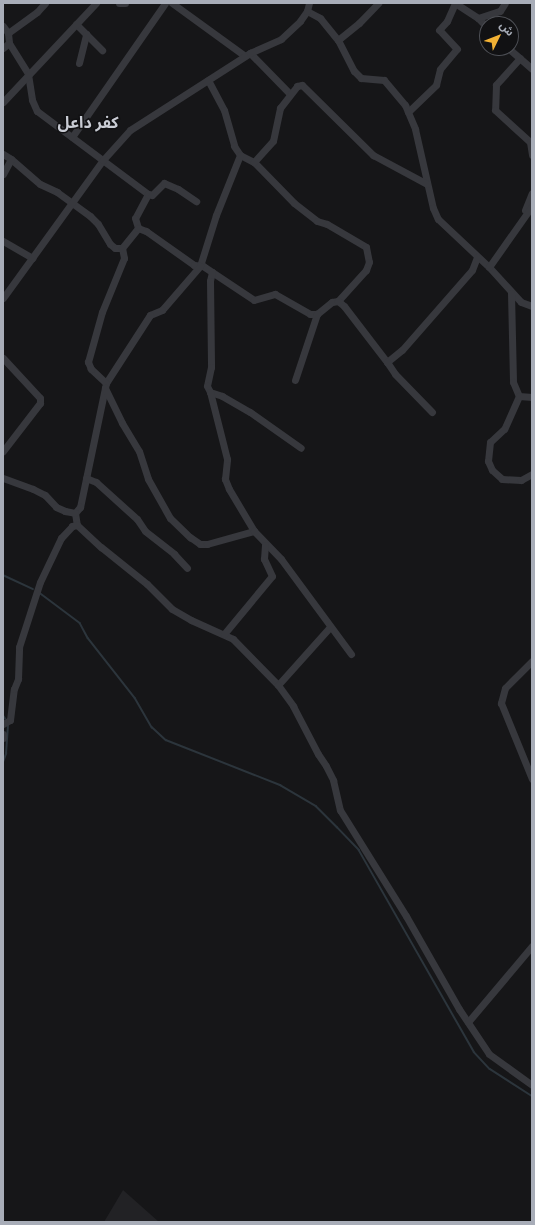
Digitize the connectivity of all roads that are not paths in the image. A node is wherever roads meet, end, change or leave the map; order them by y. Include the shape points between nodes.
1 (45, 3) edge
2 (96, 3) edge
3 (118, 3) edge
4 (125, 3) edge
5 (165, 3) edge
6 (172, 3) edge
7 (309, 3) edge
8 (378, 3) edge
9 (455, 3) edge
10 (505, 3) edge
11 (308, 11) junction
12 (478, 18) joint
13 (76, 24) junction
14 (3, 26) edge
15 (8, 33) junction
16 (86, 34) junction
17 (338, 40) junction
18 (9, 43) junction
19 (3, 48) edge
20 (102, 50) dead end
21 (247, 54) junction
22 (518, 56) edge
23 (520, 58) junction
24 (79, 63) dead end
25 (532, 69) edge
26 (28, 74) junction
27 (208, 80) junction
28 (290, 94) junction
29 (3, 102) edge
30 (408, 112) junction
31 (72, 137) junction
32 (3, 154) edge
33 (240, 155) junction
34 (532, 155) edge
35 (12, 159) junction
36 (103, 160) junction
37 (254, 162) junction
38 (3, 174) edge
39 (427, 184) junction
40 (532, 193) edge
41 (148, 194) junction
42 (196, 201) dead end
43 (72, 202) junction
44 (532, 206) edge
45 (518, 227) junction
46 (138, 228) junction
47 (3, 241) edge
48 (122, 248) junction
49 (477, 257) junction
50 (33, 258) junction
51 (200, 266) junction
52 (489, 267) junction
53 (212, 272) junction
54 (511, 292) junction
55 (3, 298) edge
56 (338, 301) junction
57 (532, 306) edge
58 (317, 314) junction
59 (3, 358) edge
60 (387, 362) junction
61 (295, 380) dead end
62 (106, 386) junction
63 (210, 392) junction
64 (519, 396) junction
65 (532, 397) edge
66 (432, 412) dead end
67 (301, 448) dead end
68 (3, 451) edge
69 (532, 474) edge
70 (3, 478) edge
71 (86, 478) junction
72 (75, 513) junction
73 (77, 525) junction
74 (254, 531) junction
75 (265, 545) junction
76 (187, 568) dead end
77 (330, 627) junction
78 (224, 634) junction
79 (351, 654) dead end
80 (532, 661) edge
81 (278, 685) junction
82 (3, 724) edge
83 (3, 734) edge
84 (3, 738) edge
85 (532, 779) edge
86 (532, 946) edge
87 (468, 1022) junction
88 (532, 1085) edge

1 - 15 street
2 - 13 street
3 - 4 street
5 - 31 street
6 - 21 street
7 - 11 street
8 - 17 street
9 - 12 street
9 - 30 street via 447,21 438,30 457,49 440,69 436,85
10 - 12 street via 500,11
11 - 17 street via 320,18
11 - 21 street via 281,39
13 - 16 street
13 - 26 street
14 - 15 street
15 - 18 street
16 - 20 street
16 - 24 street
17 - 30 street via 354,71 361,78 384,80
18 - 19 street
18 - 26 street
21 - 27 street
21 - 28 street
22 - 23 street
23 - 25 street
23 - 34 street via 496,85 495,110 530,142
26 - 29 street
26 - 31 street via 32,100 37,111
27 - 33 street via 224,110 234,146
27 - 36 street via 130,130
28 - 37 street via 280,108 273,141
28 - 39 street via 297,86 302,85 373,155
30 - 39 street via 415,129
31 - 36 street
32 - 35 street
33 - 37 street
33 - 51 street via 216,215
35 - 38 street
35 - 43 street via 40,184
36 - 41 street
36 - 43 street
37 - 56 street via 294,203 318,221 366,247 369,262 366,270
39 - 49 street via 438,220
40 - 45 street
41 - 42 street via 152,195 164,183
41 - 46 street via 135,218
43 - 48 street via 98,224 110,244 115,248
43 - 50 street
44 - 45 street
45 - 52 street
46 - 48 street
46 - 51 street via 194,265
47 - 50 street
48 - 62 street via 124,258 102,312 88,362
49 - 52 street
49 - 60 street via 472,270 402,350
50 - 55 street
51 - 53 street
51 - 62 street via 162,310 150,315
52 - 54 street
53 - 58 street via 254,300 275,294 310,314
53 - 63 street via 212,367 207,386
54 - 57 street via 521,302
54 - 64 street via 513,382
56 - 58 street via 332,302
56 - 60 street
58 - 61 street
59 - 68 street via 40,398 40,403
60 - 66 street via 395,374
62 - 71 street
62 - 74 street via 122,423 139,451 148,479 170,518 180,529 200,544
63 - 67 street via 250,412
63 - 74 street via 227,459 225,478 229,490
64 - 65 street
64 - 69 street via 504,429 490,442 488,461 492,470 502,479 521,480
70 - 72 street via 33,489 45,495 56,507
71 - 72 street via 80,507
71 - 76 street via 96,482
72 - 73 street
73 - 78 street via 147,584 172,609
73 - 82 street via 72,526 61,538 36,593 19,647 18,679 14,689 10,720
74 - 75 street
75 - 77 street via 281,559
75 - 78 street via 264,559 272,576
77 - 79 street
77 - 81 street
78 - 81 street via 233,639
80 - 85 street via 505,688 501,703
81 - 87 street via 293,706 333,780 340,810
83 - 84 street
86 - 87 street
87 - 88 street via 489,1054

